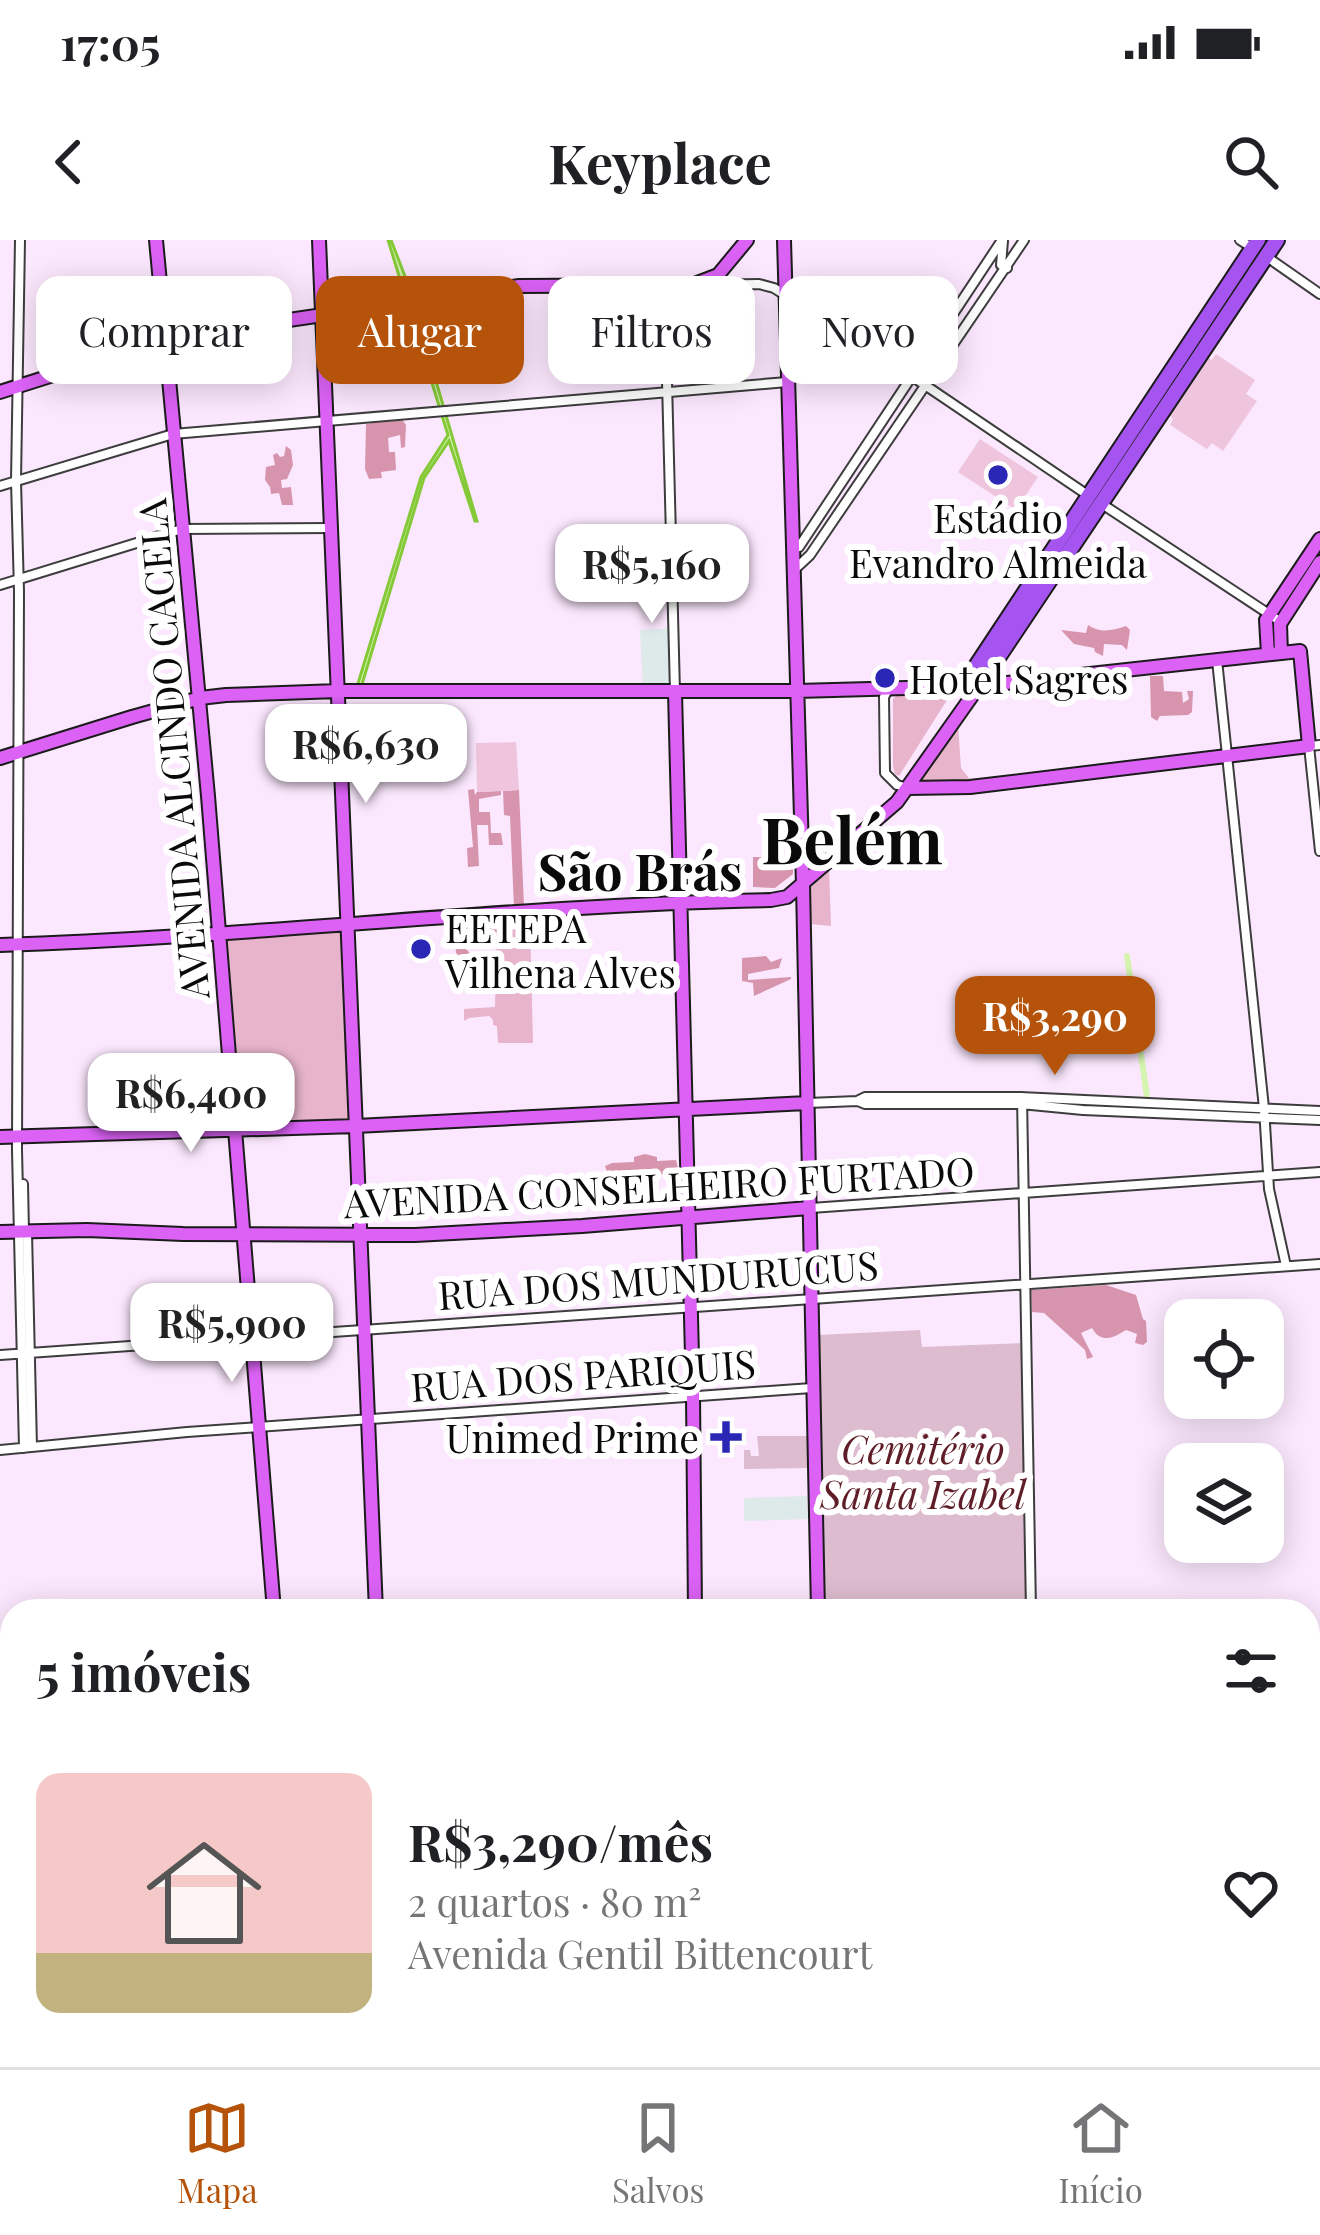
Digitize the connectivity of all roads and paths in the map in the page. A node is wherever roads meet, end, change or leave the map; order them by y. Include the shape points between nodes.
1 (20, 240) edge
2 (157, 240) edge
3 (319, 240) edge
4 (747, 240) edge
5 (784, 240) edge
6 (1002, 240) edge
7 (1024, 240) edge
8 (1277, 240) edge
9 (1250, 243) edge
10 (1266, 257) junction
11 (1006, 268) junction
12 (160, 276) edge
13 (320, 276) edge
14 (715, 276) edge
15 (785, 276) edge
16 (1320, 294) edge
17 (958, 304) edge
18 (958, 338) edge
19 (36, 380) edge
20 (779, 383) edge
21 (168, 384) edge
22 (325, 384) edge
23 (667, 384) edge
24 (787, 384) edge
25 (921, 384) edge
26 (18, 386) junction
27 (904, 386) joint
28 (924, 386) junction
29 (0, 392) edge
30 (667, 392) junction
31 (916, 398) junction
32 (326, 421) junction
33 (173, 434) junction
34 (16, 481) junction
35 (0, 486) edge
36 (1095, 499) junction
37 (331, 528) junction
38 (182, 529) junction
39 (1320, 539) edge
40 (795, 545) junction
41 (811, 554) junction
42 (1320, 562) edge
43 (793, 568) junction
44 (18, 580) junction
45 (0, 585) edge
46 (1284, 604) junction
47 (1275, 618) junction
48 (1274, 653) junction
49 (1216, 659) junction
50 (993, 678) junction
51 (970, 686) junction
52 (890, 687) junction
53 (338, 691) junction
54 (797, 691) junction
55 (675, 692) junction
56 (200, 698) junction
57 (1315, 746) edge
58 (17, 753) junction
59 (1227, 756) junction
60 (0, 758) edge
61 (908, 788) junction
62 (1320, 851) edge
63 (803, 885) junction
64 (681, 902) junction
65 (346, 923) junction
66 (220, 934) junction
67 (18, 944) junction
68 (0, 945) edge
69 (1022, 1100) junction
70 (807, 1103) junction
71 (686, 1110) junction
72 (1320, 1111) edge
73 (1264, 1113) junction
74 (1320, 1120) edge
75 (356, 1126) junction
76 (236, 1130) junction
77 (19, 1134) junction
78 (0, 1137) edge
79 (1320, 1172) edge
80 (1267, 1177) junction
81 (1023, 1194) junction
82 (809, 1208) junction
83 (688, 1217) junction
84 (24, 1231) junction
85 (0, 1232) edge
86 (245, 1234) junction
87 (361, 1236) junction
88 (1320, 1264) edge
89 (1286, 1265) junction
90 (1024, 1284) junction
91 (812, 1299) junction
92 (689, 1307) junction
93 (364, 1330) junction
94 (253, 1339) junction
95 (25, 1354) junction
96 (0, 1355) edge
97 (812, 1388) junction
98 (693, 1395) junction
99 (368, 1420) junction
100 (260, 1427) junction
101 (28, 1448) junction
102 (0, 1450) edge
103 (273, 1599) edge
104 (375, 1599) edge
105 (695, 1599) edge
106 (818, 1599) edge
107 (1030, 1599) edge

1 - 26 street
2 - 12 main road, AVENIDA ALCINDO CACELA
3 - 13 main road
4 - 14 main road
5 - 15 main road
6 - 11 street
6 - 17 street
7 - 11 street
8 - 10 highway
9 - 10 street
9 - 36 highway
10 - 16 street
10 - 36 highway
11 - 18 street
19 - 26 main road
20 - 30 street
21 - 33 main road, AVENIDA ALCINDO CACELA
22 - 32 main road
23 - 30 street
24 - 40 main road
25 - 28 street
26 - 29 main road
26 - 34 street
27 - 31 street via 916,386
27 - 40 street
28 - 31 street
28 - 36 street
30 - 32 street
30 - 55 street
31 - 41 street
32 - 33 street
32 - 37 main road
33 - 34 street
33 - 38 main road, AVENIDA ALCINDO CACELA
34 - 35 street
34 - 44 street
36 - 47 street
36 - 50 highway
36 - 51 highway
37 - 38 street
37 - 53 main road
38 - 44 street
38 - 56 main road, AVENIDA ALCINDO CACELA
39 - 46 main road
40 - 41 street
40 - 43 main road
41 - 43 street
42 - 46 main road
43 - 54 main road
44 - 45 street
44 - 58 street
46 - 47 main road
47 - 48 main road
48 - 49 main road
48 - 57 main road via 1300,651
49 - 50 main road
49 - 59 street
50 - 51 highway
51 - 52 main road
51 - 61 main road
52 - 54 main road
52 - 61 street via 884,769
53 - 55 main road
53 - 56 main road
53 - 65 main road
54 - 55 main road
54 - 63 main road
55 - 64 main road
56 - 58 main road
56 - 66 main road, AVENIDA ALCINDO CACELA
57 - 59 main road
57 - 62 street
58 - 60 main road
58 - 67 street
59 - 61 main road
59 - 73 street
61 - 63 main road
63 - 64 main road via 770,900
63 - 70 main road
64 - 65 main road
64 - 71 main road
65 - 66 main road
65 - 75 main road
66 - 67 main road
66 - 76 main road, AVENIDA ALCINDO CACELA
67 - 68 main road
67 - 77 street
69 - 70 street
69 - 73 street via 1083,1110
69 - 81 street
70 - 71 main road
70 - 82 main road
71 - 75 main road
71 - 83 main road
72 - 73 street
73 - 74 street
73 - 80 street
75 - 76 main road
75 - 87 main road
76 - 77 main road
76 - 86 main road, AVENIDA ALCINDO CACELA
77 - 78 main road
77 - 84 street
79 - 80 street, AVENIDA CONSELHEIRO FURTADO
80 - 81 street, AVENIDA CONSELHEIRO FURTADO
80 - 89 street
81 - 82 street, AVENIDA CONSELHEIRO FURTADO
81 - 90 street
82 - 83 main road, AVENIDA CONSELHEIRO FURTADO
82 - 91 main road
83 - 87 main road, AVENIDA CONSELHEIRO FURTADO
83 - 92 main road
84 - 85 main road, AVENIDA CONSELHEIRO FURTADO
84 - 86 main road, AVENIDA CONSELHEIRO FURTADO
84 - 95 street
86 - 87 main road, AVENIDA CONSELHEIRO FURTADO
86 - 94 main road, AVENIDA ALCINDO CACELA
87 - 93 main road
88 - 89 street, RUA DOS MUNDURUCUS
89 - 90 street, RUA DOS MUNDURUCUS
90 - 91 street, RUA DOS MUNDURUCUS
90 - 107 street
91 - 92 street, RUA DOS MUNDURUCUS
91 - 97 main road
92 - 93 street, RUA DOS MUNDURUCUS
92 - 98 main road
93 - 94 street, RUA DOS MUNDURUCUS
93 - 99 main road
94 - 95 street, RUA DOS MUNDURUCUS
94 - 100 main road, AVENIDA ALCINDO CACELA
95 - 96 street, RUA DOS MUNDURUCUS
95 - 101 street
97 - 98 street, RUA DOS PARIQUIS
97 - 106 main road
98 - 99 street, RUA DOS PARIQUIS
98 - 105 main road
99 - 100 street, RUA DOS PARIQUIS
99 - 104 main road
100 - 101 street, RUA DOS PARIQUIS
100 - 103 main road, AVENIDA ALCINDO CACELA
101 - 102 street, RUA DOS PARIQUIS

